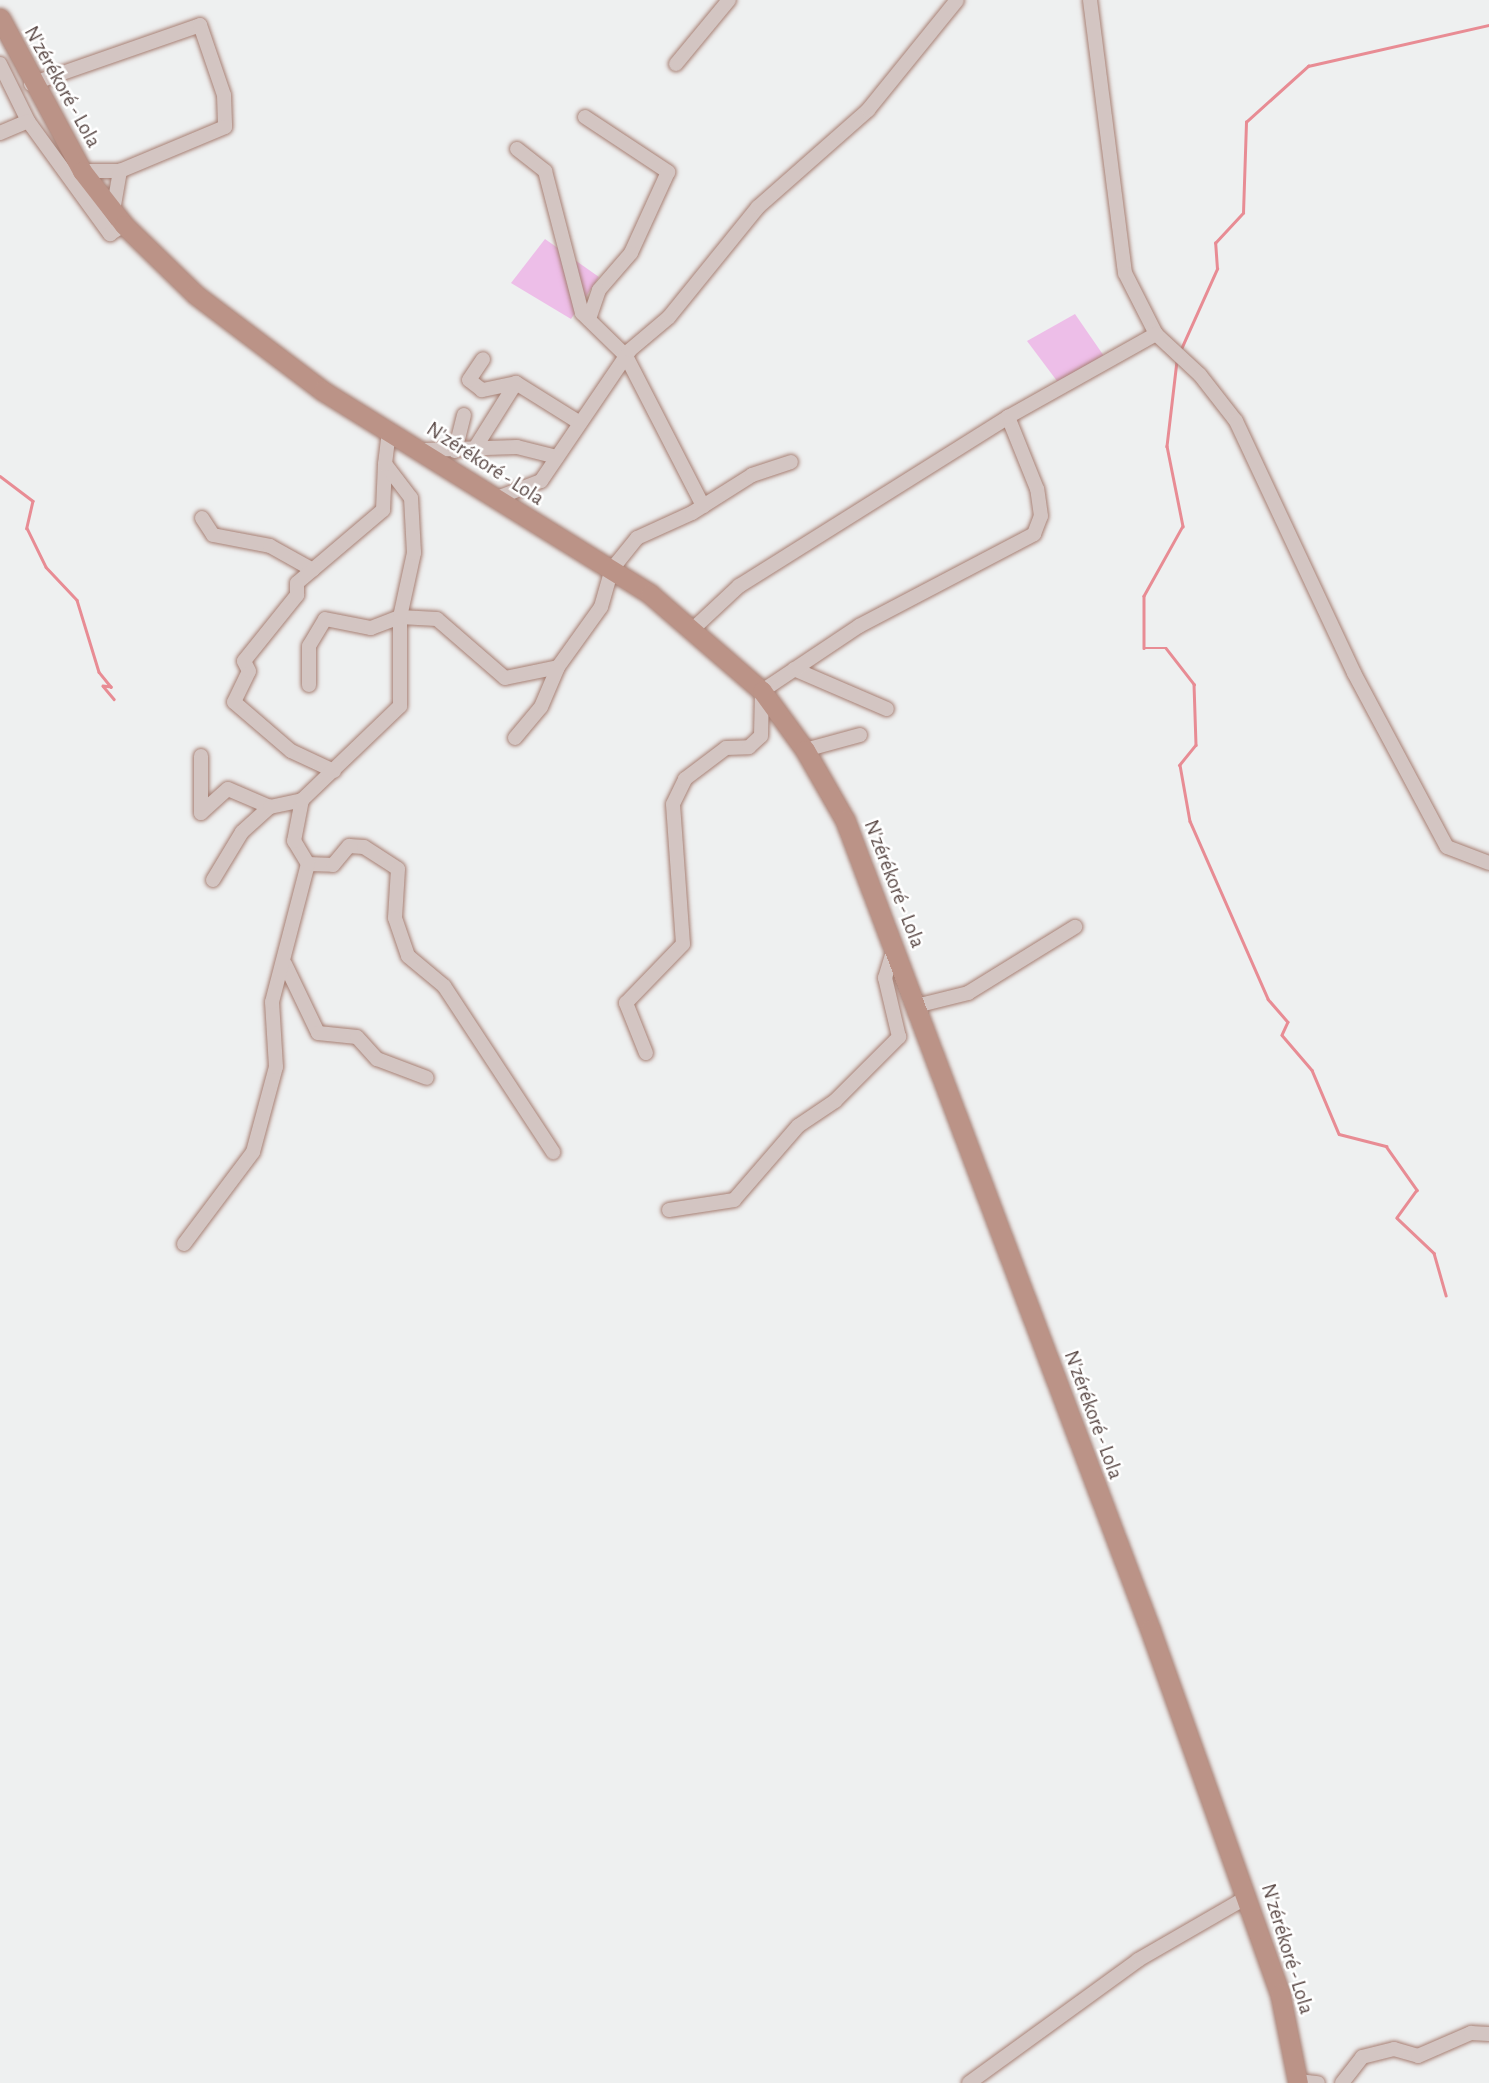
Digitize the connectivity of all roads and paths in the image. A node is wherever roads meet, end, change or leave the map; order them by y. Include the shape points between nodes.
1 (729, 0) edge
2 (957, 0) edge
3 (1090, 0) edge
4 (0, 18) edge
5 (0, 64) edge
6 (676, 64) dead end
7 (31, 84) junction
8 (586, 117) dead end
9 (28, 121) junction
10 (0, 133) edge
11 (517, 149) dead end
12 (82, 171) junction
13 (120, 171) junction
14 (119, 218) junction
15 (589, 319) junction
16 (1156, 334) junction
17 (626, 356) junction
18 (483, 359) dead end
19 (516, 383) junction
20 (464, 415) dead end
21 (1008, 417) junction
22 (580, 423) junction
23 (388, 431) junction
24 (475, 448) junction
25 (425, 450) junction
26 (455, 451) junction
27 (557, 457) junction
28 (791, 461) dead end
29 (385, 464) junction
30 (497, 498) junction
31 (703, 506) junction
32 (202, 518) dead end
33 (612, 569) junction
34 (313, 570) junction
35 (400, 617) junction
36 (694, 628) junction
37 (558, 667) junction
38 (793, 669) junction
39 (309, 685) dead end
40 (762, 691) junction
41 (887, 709) dead end
42 (860, 735) dead end
43 (515, 738) dead end
44 (805, 750) junction
45 (201, 756) dead end
46 (334, 771) junction
47 (302, 800) junction
48 (270, 807) junction
49 (1489, 863) edge
50 (308, 864) junction
51 (213, 880) dead end
52 (1074, 927) dead end
53 (894, 949) junction
54 (285, 964) junction
55 (916, 1006) junction
56 (646, 1053) dead end
57 (427, 1078) dead end
58 (553, 1152) dead end
59 (669, 1210) dead end
60 (184, 1244) dead end
61 (1247, 1897) junction
62 (1489, 2034) edge
63 (1298, 2082) edge
64 (969, 2083) edge
65 (1318, 2083) edge
66 (1342, 2083) edge

1 - 6 street
2 - 17 street via 868,110 758,207 669,317
3 - 16 street via 1125,273
4 - 7 highway, N'zérékoré - Lola
5 - 9 street
7 - 12 highway, N'zérékoré - Lola
7 - 13 street via 200,25 225,95 225,127
8 - 15 street via 668,172 631,253 599,290
9 - 10 street
9 - 14 street via 110,234
11 - 15 street via 545,172
12 - 13 street
12 - 14 highway, N'zérékoré - Lola
13 - 14 street
14 - 23 highway, N'zérékoré - Lola via 251,341
15 - 17 street
16 - 21 street
16 - 49 street via 1200,375 1236,421 1354,673 1447,847
17 - 22 street
17 - 31 street
18 - 19 street via 469,380 482,390
19 - 22 street
19 - 24 street
20 - 26 street
21 - 36 street via 739,586
21 - 38 street via 1037,489 1041,516 1034,534 859,626
22 - 27 street
23 - 25 highway, N'zérékoré - Lola
23 - 29 street
24 - 26 street
24 - 27 street via 517,447
25 - 26 street
25 - 30 highway, N'zérékoré - Lola
27 - 30 street via 541,481
28 - 31 street via 752,475
29 - 34 street via 383,510
29 - 35 street via 411,498 414,553
30 - 33 highway, N'zérékoré - Lola
31 - 33 street via 636,538
32 - 34 street via 213,535 270,545
33 - 36 highway, N'zérékoré - Lola
33 - 37 street via 601,607
34 - 46 street via 244,661 248,671 234,702 291,751
35 - 37 street via 437,619 505,678
35 - 39 street via 371,628 325,619 309,646
35 - 46 street via 400,706
36 - 40 highway, N'zérékoré - Lola
37 - 43 street via 541,707
38 - 40 street
38 - 41 street
40 - 44 highway, N'zérékoré - Lola
40 - 56 street via 761,736 749,747 726,748 685,779 673,804 683,944 626,1003
42 - 44 street
44 - 53 highway, N'zérékoré - Lola via 845,820
45 - 48 street via 201,813 228,789
46 - 47 street
47 - 48 street
47 - 50 street via 294,841
48 - 51 street via 242,832
50 - 54 street
50 - 58 street via 333,865 349,846 364,846 398,869 395,918 408,956 444,986
52 - 55 street via 968,993
53 - 55 highway, N'zérékoré - Lola
53 - 59 street via 885,978 899,1037 835,1101 798,1126 734,1200
54 - 57 street via 318,1033 357,1037 377,1059
54 - 60 street via 272,1002 276,1067 253,1152
55 - 61 highway, N'zérékoré - Lola
61 - 63 highway, N'zérékoré - Lola via 1280,1994
61 - 64 street via 1138,1960
62 - 66 street via 1471,2033 1419,2056 1394,2049 1362,2057
63 - 65 street

